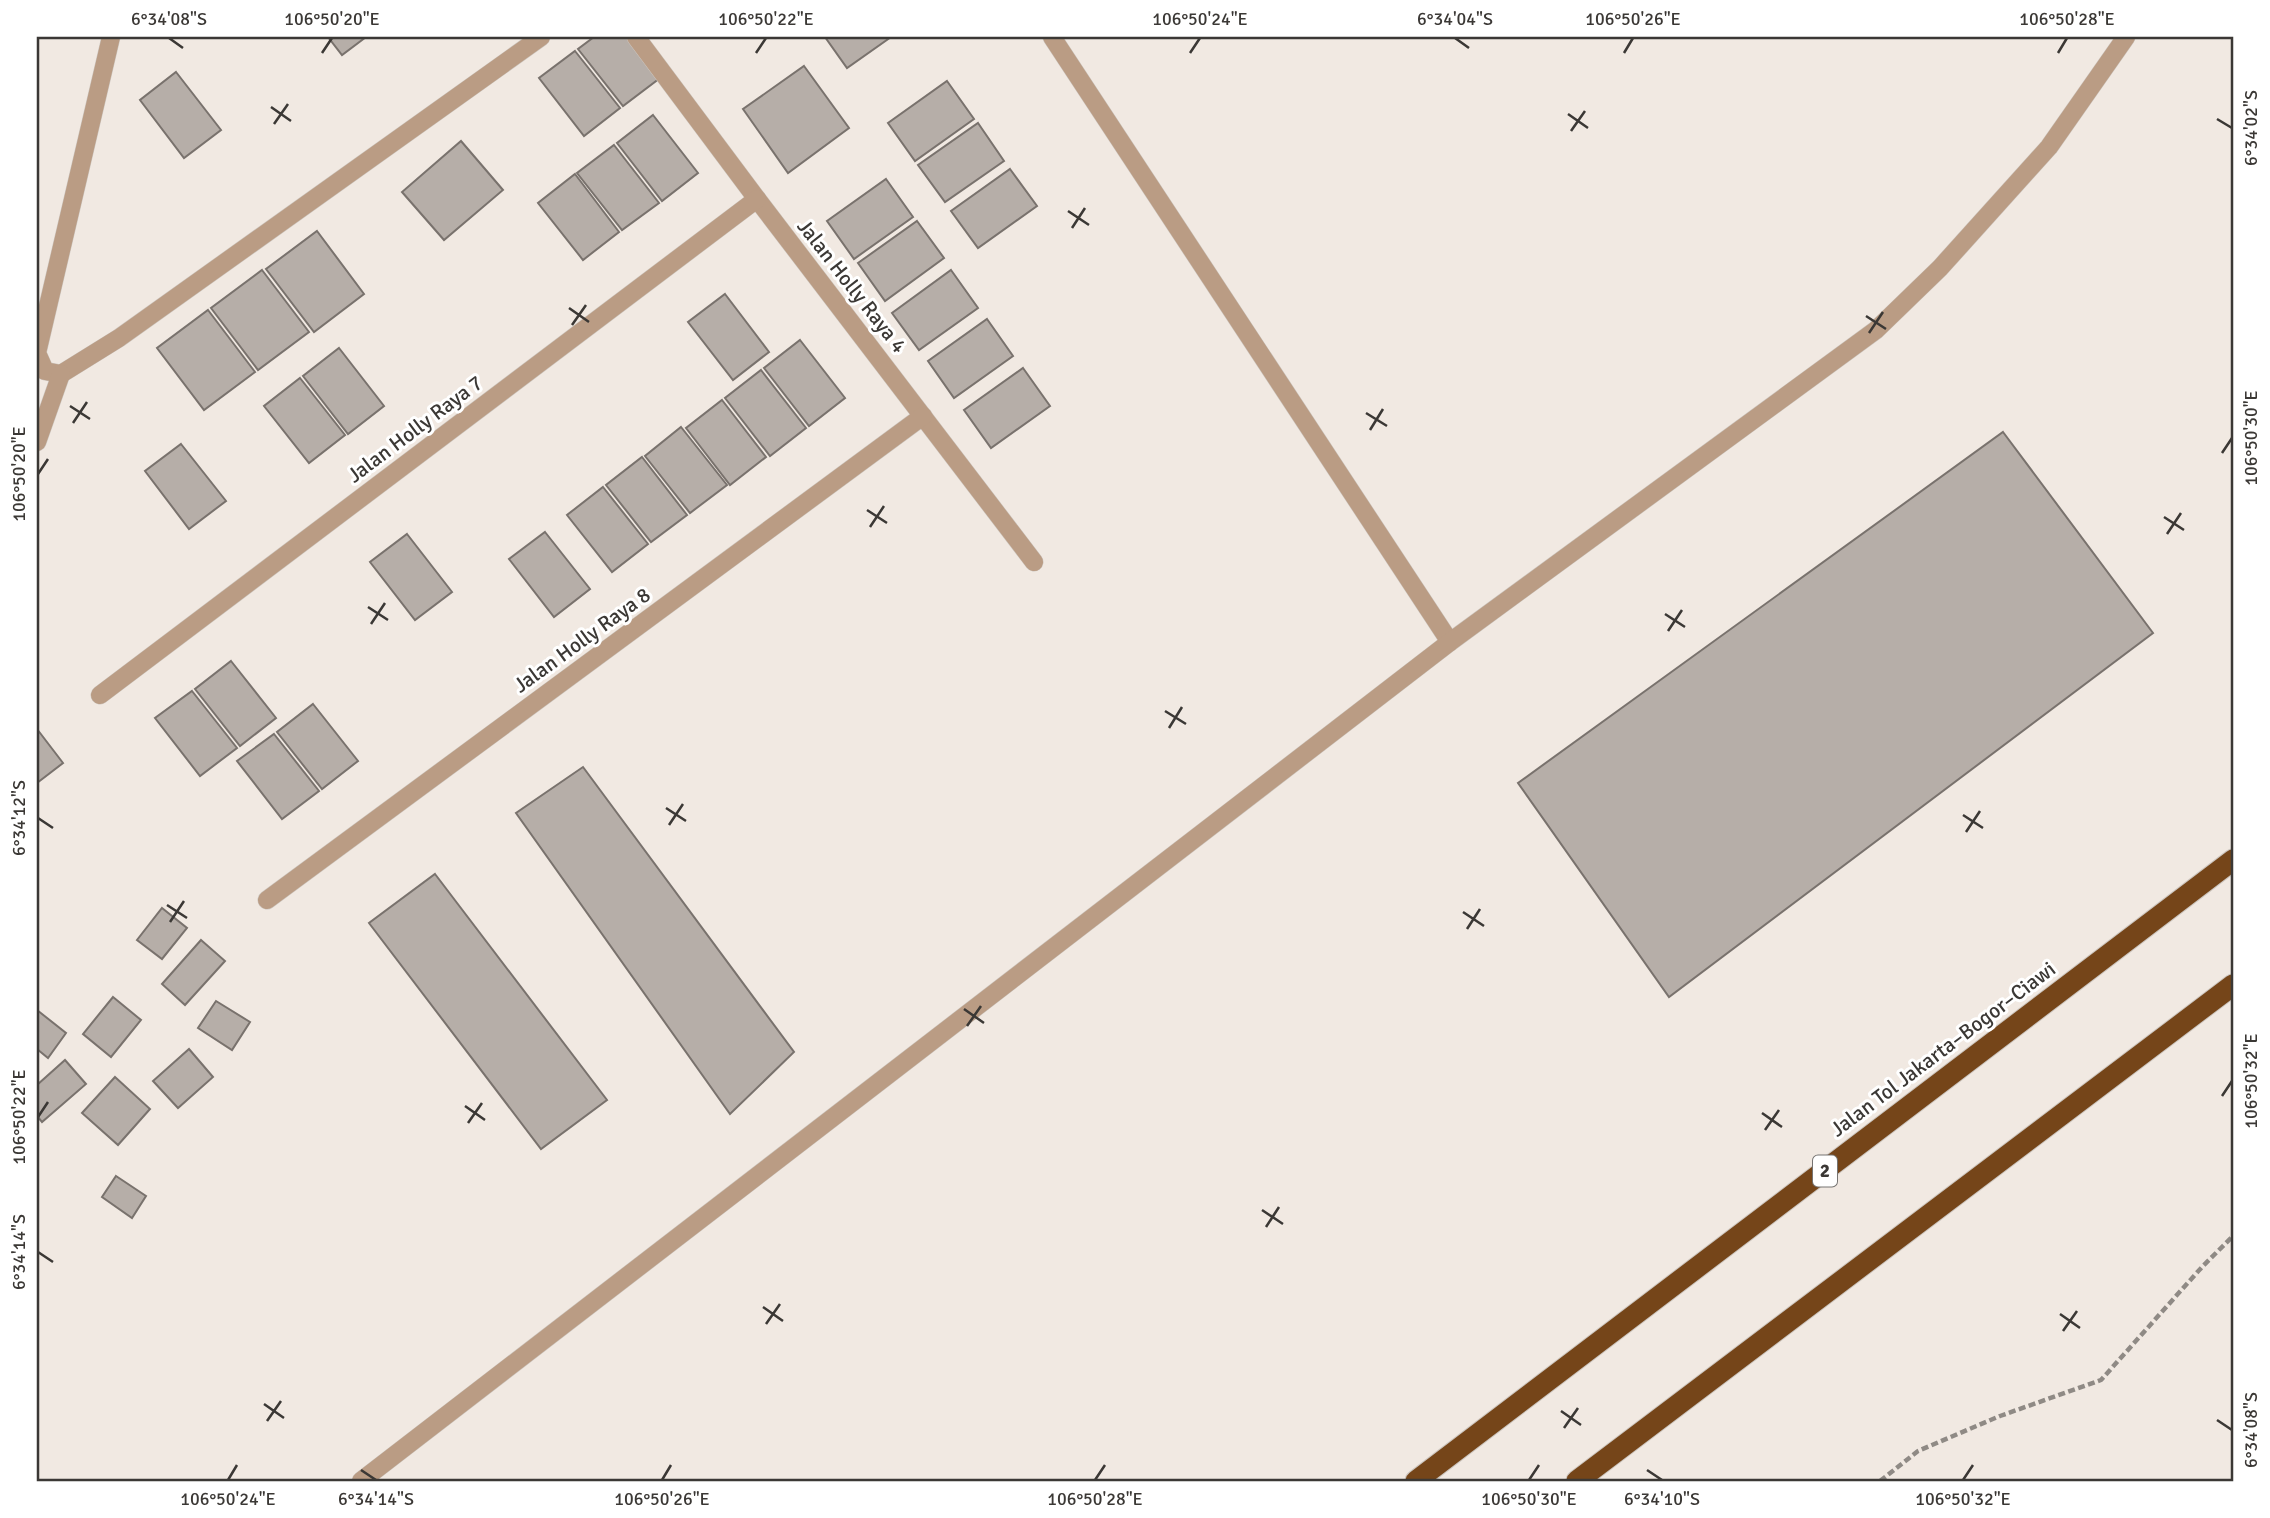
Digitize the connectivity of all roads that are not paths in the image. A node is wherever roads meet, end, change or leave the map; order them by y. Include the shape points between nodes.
1 (111, 37) edge
2 (541, 37) edge
3 (636, 37) edge
4 (1052, 37) edge
5 (2126, 37) edge
6 (757, 199) junction
7 (61, 374) junction
8 (923, 416) junction
9 (37, 442) edge
10 (1034, 562) dead end
11 (1450, 642) junction
12 (100, 695) dead end
13 (2233, 860) edge
14 (267, 901) dead end
15 (2233, 985) edge
16 (361, 1481) edge
17 (1416, 1481) edge
18 (1577, 1481) edge

1 - 7 street via 37,353 45,371
2 - 7 street via 119,338
3 - 6 street, Jalan Holly Raya 4
4 - 11 street
5 - 11 street via 2049,147 1940,268 1876,330
6 - 8 street, Jalan Holly Raya 4
6 - 12 street, Jalan Holly Raya 7
7 - 9 street
8 - 10 street, Jalan Holly Raya 4
8 - 14 street, Jalan Holly Raya 8
11 - 16 street
13 - 17 highway, Jalan Tol Jakarta–Bogor–Ciawi / 2
15 - 18 highway

